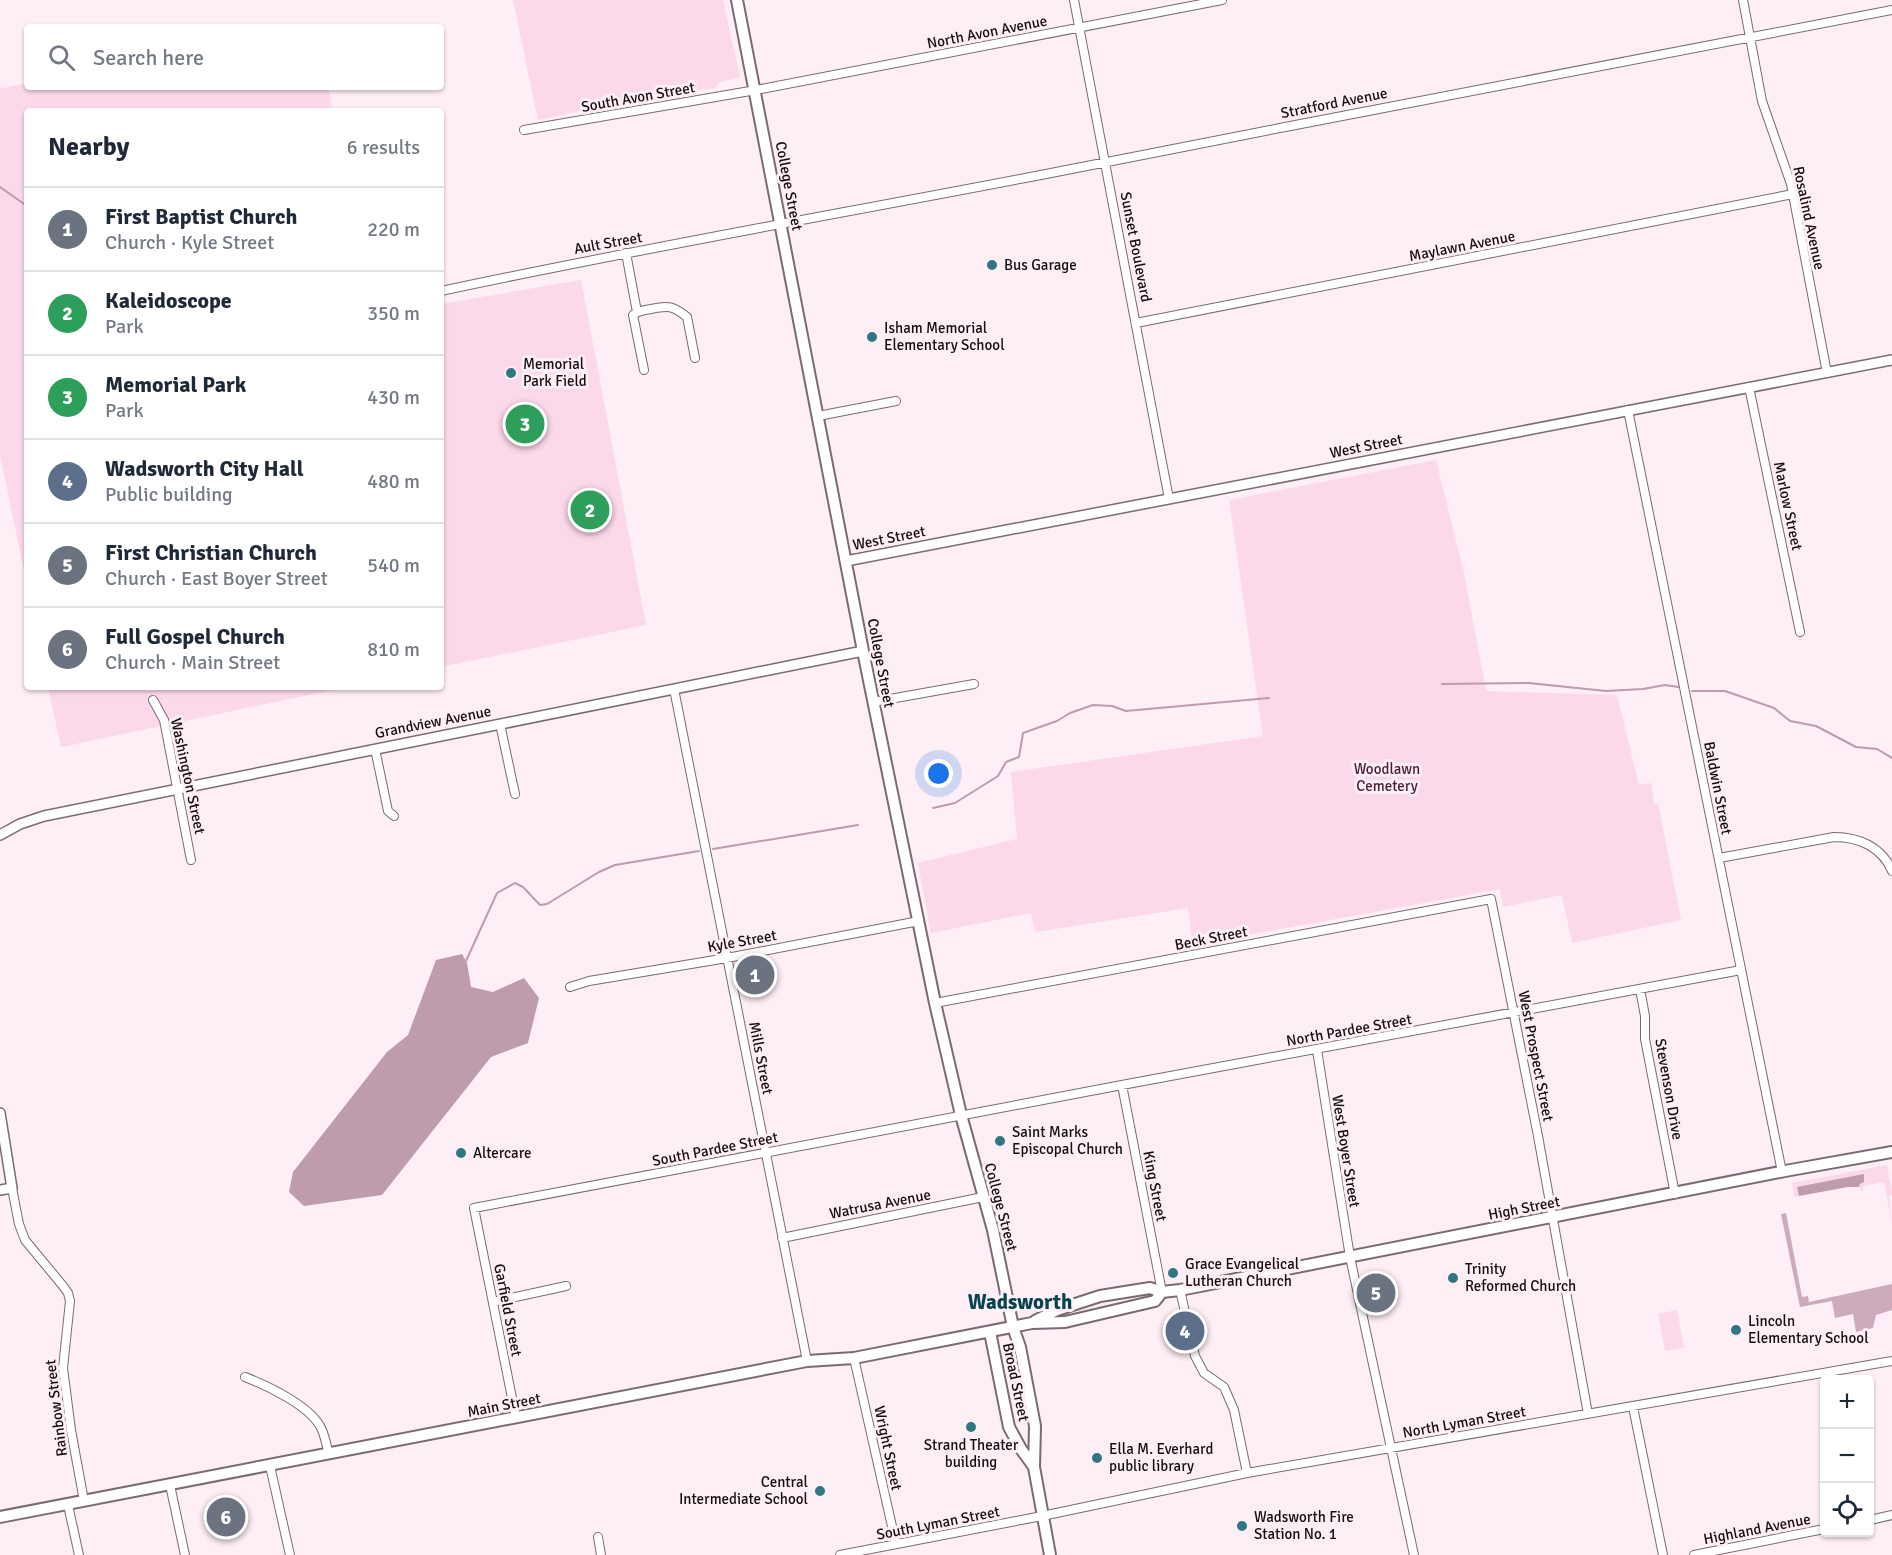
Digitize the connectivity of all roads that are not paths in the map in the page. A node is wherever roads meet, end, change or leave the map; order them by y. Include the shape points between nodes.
1 (737, 0) edge
2 (1074, 0) edge
3 (1222, 0) edge
4 (1743, 0) edge
5 (1892, 10) edge
6 (1079, 28) junction
7 (1749, 36) junction
8 (756, 90) junction
9 (524, 130) dead end
10 (1106, 162) junction
11 (1793, 194) junction
12 (782, 225) junction
13 (626, 253) junction
14 (444, 290) edge
15 (637, 312) junction
16 (1136, 323) junction
17 (695, 358) dead end
18 (1892, 360) edge
19 (644, 370) dead end
20 (1827, 372) junction
21 (1749, 387) junction
22 (896, 401) dead end
23 (1628, 410) junction
24 (818, 416) junction
25 (1169, 499) junction
26 (846, 561) junction
27 (1800, 632) dead end
28 (863, 651) junction
29 (974, 684) dead end
30 (674, 689) junction
31 (153, 700) dead end
32 (873, 702) junction
33 (500, 724) junction
34 (375, 749) junction
35 (177, 789) junction
36 (515, 794) dead end
37 (394, 816) dead end
38 (0, 835) edge
39 (1719, 858) junction
40 (191, 860) dead end
41 (1892, 871) edge
42 (1491, 899) joint
43 (919, 921) junction
44 (727, 958) junction
45 (1741, 970) junction
46 (570, 987) dead end
47 (1640, 989) junction
48 (935, 1003) junction
49 (1514, 1013) junction
50 (1317, 1050) junction
51 (1122, 1085) junction
52 (0, 1113) edge
53 (961, 1115) junction
54 (1892, 1152) edge
55 (765, 1153) junction
56 (1782, 1172) junction
57 (12, 1188) junction
58 (0, 1191) edge
59 (1675, 1194) junction
60 (983, 1197) junction
61 (474, 1208) joint
62 (1552, 1218) junction
63 (782, 1238) junction
64 (1350, 1257) junction
65 (566, 1286) dead end
66 (1180, 1290) junction
67 (1162, 1292) junction
68 (493, 1302) junction
69 (1032, 1323) junction
70 (1013, 1327) junction
71 (990, 1332) junction
72 (854, 1358) junction
73 (807, 1361) junction
74 (1892, 1361) edge
75 (245, 1377) dead end
76 (1633, 1407) junction
77 (1588, 1414) junction
78 (516, 1418) junction
79 (1035, 1436) junction
80 (1017, 1441) junction
81 (1392, 1448) junction
82 (328, 1454) junction
83 (270, 1466) junction
84 (1034, 1467) junction
85 (1247, 1473) junction
86 (170, 1485) junction
87 (84, 1501) junction
88 (68, 1504) junction
89 (1892, 1515) edge
90 (1042, 1516) junction
91 (0, 1518) edge
92 (1874, 1519) edge
93 (1820, 1530) edge
94 (598, 1537) dead end
95 (896, 1544) junction
96 (79, 1555) edge
97 (185, 1555) edge
98 (290, 1555) edge
99 (602, 1555) edge
100 (840, 1555) edge
101 (1050, 1555) edge
102 (1414, 1555) edge
103 (1663, 1555) edge
104 (1695, 1555) edge

1 - 8 main road, College Street
2 - 6 street, Sunset Boulevard
3 - 6 street, North Avon Avenue
4 - 7 street, Rosalind Avenue
5 - 7 street, Stratford Avenue
6 - 8 street, North Avon Avenue
6 - 10 street, Sunset Boulevard
7 - 10 street, Stratford Avenue
7 - 11 street, Rosalind Avenue via 1762,101
8 - 9 street, South Avon Street
8 - 12 main road, College Street
10 - 12 street, Stratford Avenue
10 - 16 street, Sunset Boulevard
11 - 16 street, Maylawn Avenue
11 - 20 street, Rosalind Avenue
12 - 13 street, Ault Street
12 - 24 main road, College Street
13 - 14 street, Ault Street
13 - 15 street
15 - 17 street via 666,306 677,309 687,317
15 - 19 street via 633,315
16 - 25 street, Sunset Boulevard
18 - 20 street, West Street
20 - 21 street, West Street
21 - 23 street, West Street
21 - 27 street, Marlow Street
22 - 24 street
23 - 25 street, West Street
23 - 39 street, Baldwin Street
24 - 26 main road, College Street
25 - 26 street, West Street
26 - 28 main road, College Street
28 - 30 street, Grandview Avenue
28 - 32 main road, College Street
29 - 32 street
30 - 33 street, Grandview Avenue
30 - 44 street, Mills Street
31 - 35 street, Washington Street via 164,720
32 - 43 main road, College Street
33 - 34 street, Grandview Avenue
33 - 36 street
34 - 35 street, Grandview Avenue
34 - 37 street via 388,811
35 - 38 street, Grandview Avenue via 44,816
35 - 40 street, Washington Street
39 - 41 street via 1845,837 1875,849
39 - 45 street, Baldwin Street
42 - 48 street, Beck Street
42 - 49 street, West Prospect Street
43 - 44 street, Kyle Street
43 - 48 main road, College Street
44 - 46 street, Kyle Street
44 - 55 street, Mills Street
45 - 47 street, North Pardee Street
45 - 56 street, Baldwin Street
47 - 49 street, North Pardee Street
47 - 59 street, Stevenson Drive via 1645,1039
48 - 53 main road, College Street
49 - 50 street, North Pardee Street
49 - 62 street, West Prospect Street
50 - 51 street, North Pardee Street
50 - 64 street, West Boyer Street
51 - 53 street, North Pardee Street
51 - 67 street, King Street
52 - 57 street, Rainbow Street
53 - 55 street, South Pardee Street
53 - 60 main road, College Street
54 - 56 main road, High Street
55 - 61 street, South Pardee Street
55 - 63 street, Mills Street
56 - 59 main road, High Street
57 - 58 street
57 - 87 street, Rainbow Street via 25,1240 68,1293 70,1311 63,1368
59 - 62 main road, High Street
60 - 63 street, Watrusa Avenue
60 - 70 main road, College Street
61 - 68 street, Garfield Street
62 - 64 main road, High Street
62 - 77 street, West Prospect Street
63 - 73 street, Mills Street
64 - 66 main road, High Street
64 - 81 street, West Boyer Street
65 - 68 street
66 - 67 main road, High Street
66 - 85 street via 1195,1356 1204,1373 1224,1387 1234,1410
67 - 69 main road, High Street via 1149,1288 1100,1296
67 - 69 main road, High Street via 1155,1301 1065,1322
68 - 78 street, Garfield Street
69 - 70 main road, High Street
70 - 71 main road, Main Street
70 - 79 main road, Broad Street
71 - 72 main road, Main Street
71 - 80 main road, Broad Street via 1004,1408
72 - 73 main road, Main Street
72 - 95 street, Wright Street
73 - 78 main road, Main Street
74 - 76 street, North Lyman Street
75 - 82 street via 314,1417 323,1431
76 - 77 street, North Lyman Street
76 - 103 street
77 - 81 street, North Lyman Street
78 - 82 main road, Main Street
79 - 80 main road via 1027,1443
79 - 84 main road, Broad Street
80 - 84 main road, Broad Street
81 - 85 street, North Lyman Street
81 - 102 street, West Boyer Street
82 - 83 main road, Main Street
83 - 86 main road, Main Street
83 - 98 street
84 - 90 main road, Broad Street
85 - 90 street, North Lyman Street
86 - 87 main road, Main Street
86 - 97 street
87 - 88 main road, Main Street
88 - 91 main road, Main Street
88 - 96 street
89 - 92 street
90 - 95 street, South Lyman Street
90 - 101 main road, Broad Street
93 - 104 street, Highland Avenue
94 - 99 street
95 - 100 street, South Lyman Street

